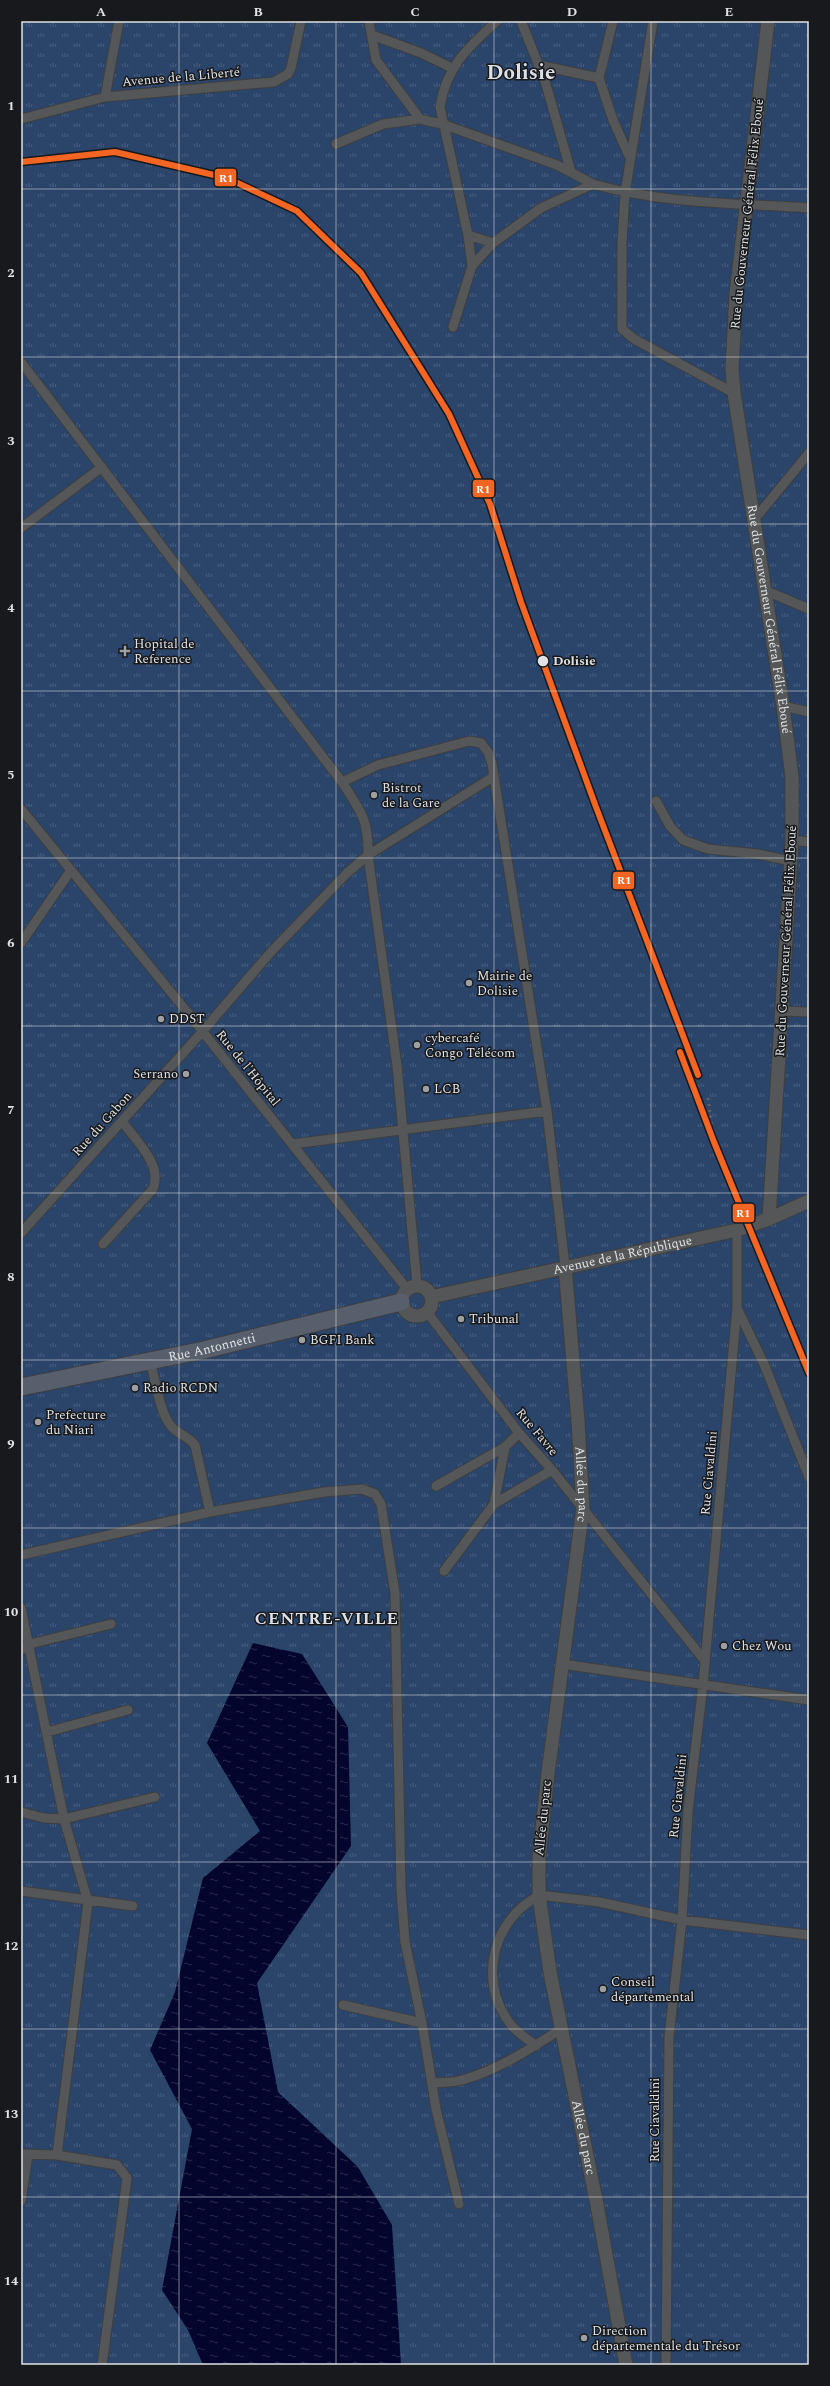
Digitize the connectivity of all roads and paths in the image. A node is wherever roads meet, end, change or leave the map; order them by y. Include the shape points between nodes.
1 (119, 21) edge
2 (302, 21) edge
3 (369, 21) edge
4 (497, 21) edge
5 (521, 21) edge
6 (613, 21) edge
7 (653, 21) edge
8 (768, 21) edge
9 (372, 35) junction
10 (538, 65) junction
11 (452, 68) junction
12 (599, 78) junction
13 (105, 97) junction
14 (21, 119) edge
15 (420, 119) junction
16 (445, 125) junction
17 (336, 144) dead end
18 (630, 156) junction
19 (572, 172) junction
20 (593, 184) junction
21 (625, 193) junction
22 (746, 205) junction
23 (809, 208) edge
24 (468, 235) junction
25 (493, 243) junction
26 (472, 266) junction
27 (453, 327) dead end
28 (21, 362) edge
29 (734, 392) junction
30 (809, 453) edge
31 (102, 467) junction
32 (752, 521) junction
33 (21, 528) edge
34 (764, 590) junction
35 (809, 609) edge
36 (783, 706) junction
37 (809, 712) edge
38 (493, 777) junction
39 (342, 782) junction
40 (656, 801) dead end
41 (21, 809) edge
42 (792, 840) junction
43 (809, 842) edge
44 (368, 855) junction
45 (790, 861) junction
46 (71, 870) junction
47 (21, 942) edge
48 (782, 1011) junction
49 (809, 1012) edge
50 (202, 1032) junction
51 (547, 1111) junction
52 (122, 1122) junction
53 (403, 1130) junction
54 (293, 1144) junction
55 (809, 1201) edge
56 (769, 1219) junction
57 (737, 1230) junction
58 (21, 1233) edge
59 (103, 1244) dead end
60 (565, 1266) junction
61 (408, 1292) junction
62 (431, 1297) junction
63 (737, 1307) junction
64 (427, 1312) junction
65 (150, 1361) junction
66 (21, 1387) edge
67 (519, 1433) junction
68 (505, 1447) junction
69 (552, 1470) junction
70 (809, 1477) edge
71 (436, 1486) dead end
72 (494, 1504) junction
73 (582, 1508) junction
74 (210, 1512) junction
75 (21, 1555) edge
76 (444, 1571) dead end
77 (21, 1608) edge
78 (111, 1624) dead end
79 (30, 1644) junction
80 (21, 1650) edge
81 (705, 1661) junction
82 (562, 1664) junction
83 (703, 1685) junction
84 (809, 1700) edge
85 (128, 1710) dead end
86 (47, 1732) junction
87 (155, 1797) dead end
88 (21, 1812) edge
89 (64, 1819) junction
90 (21, 1891) edge
91 (539, 1895) junction
92 (88, 1902) junction
93 (133, 1906) dead end
94 (682, 1920) junction
95 (809, 1935) edge
96 (343, 2005) dead end
97 (422, 2023) junction
98 (561, 2029) junction
99 (536, 2046) junction
100 (432, 2083) junction
101 (24, 2154) edge
102 (57, 2155) junction
103 (21, 2201) edge
104 (459, 2204) dead end
105 (102, 2365) edge
106 (626, 2365) edge
107 (666, 2365) edge

1 - 13 street
2 - 13 street, Avenue de la Liberté via 291,68 288,74 274,82
3 - 9 street
4 - 11 street
5 - 10 street
6 - 12 street
7 - 18 street
8 - 22 main road, Rue du Gouverneur Général Félix Eboué
9 - 11 street via 421,53
9 - 15 street via 376,60
10 - 12 street
10 - 19 street
11 - 16 street via 443,90 440,107
12 - 18 street via 612,120
13 - 14 street, Avenue de la Liberté
15 - 16 street
15 - 17 street via 383,124
16 - 19 street
16 - 24 street
18 - 21 street
19 - 20 street
20 - 21 street
20 - 25 street via 541,208
21 - 22 street
21 - 29 street via 622,329 634,339
22 - 23 street
22 - 29 main road, Rue du Gouverneur Général Félix Eboué via 736,294 732,369
24 - 25 street
24 - 26 street
25 - 26 street
26 - 27 street
28 - 31 street
29 - 32 main road, Rue du Gouverneur Général Félix Eboué
30 - 32 street
31 - 33 street
31 - 39 street
32 - 34 main road, Rue du Gouverneur Général Félix Eboué
34 - 35 street
34 - 36 main road, Rue du Gouverneur Général Félix Eboué
36 - 37 street
36 - 42 main road, Rue du Gouverneur Général Félix Eboué via 792,777
38 - 39 street via 488,752 481,743 469,741 378,765
38 - 44 street, Rue du Gabon
38 - 51 street
39 - 44 street via 364,816
40 - 45 street via 670,826 683,840 708,849 758,854
41 - 46 street, Rue de l'Hôpital
42 - 43 street
42 - 45 main road, Rue du Gouverneur Général Félix Eboué
44 - 50 street, Rue du Gabon via 347,873 270,953
44 - 53 street via 397,1066
45 - 48 main road, Rue du Gouverneur Général Félix Eboué
46 - 47 street
46 - 50 street, Rue de l'Hôpital
48 - 49 street
48 - 56 main road, Rue du Gouverneur Général Félix Eboué
50 - 52 street, Rue du Gabon
50 - 54 street, Rue de l'Hôpital
51 - 53 street
51 - 60 street
52 - 58 street, Rue du Gabon
52 - 59 street via 155,1168 157,1180 153,1190
53 - 54 street
53 - 61 street
54 - 61 street, Rue de l'Hôpital
55 - 56 main road, Avenue de la République
56 - 57 main road, Avenue de la République
57 - 60 main road, Avenue de la République
57 - 63 street, Rue Ciavaldini
60 - 62 main road, Avenue de la République
60 - 73 main road, Allée du parc via 578,1421
61 - 62 main road via 426,1289
61 - 64 main road via 403,1308 414,1316
61 - 65 highway, Rue Antonnetti
62 - 64 main road via 431,1307
63 - 70 street via 764,1364
63 - 81 street, Rue Ciavaldini
64 - 67 street, Rue Favre
65 - 66 highway, Rue Antonnetti
65 - 74 street via 166,1418 171,1427 195,1445
67 - 68 street
67 - 69 street, Rue Favre
68 - 71 street via 462,1474
68 - 72 street
69 - 72 street
69 - 73 street, Rue Favre
72 - 76 street
73 - 81 street, Rue Favre
73 - 82 main road, Allée du parc
74 - 75 street
74 - 97 street via 324,1492 362,1489 374,1494 381,1504 395,1592 401,1889 405,1942
77 - 79 street
78 - 79 street
79 - 80 street
79 - 86 street
81 - 83 street, Rue Ciavaldini
82 - 83 street
82 - 91 main road, Allée du parc via 538,1858
83 - 84 street
83 - 94 street, Rue Ciavaldini via 688,1811
85 - 86 street
86 - 89 street
87 - 89 street
88 - 89 street via 44,1818
89 - 92 street
90 - 92 street
91 - 94 street via 599,1902
91 - 98 main road, Allée du parc
91 - 99 street via 518,1910 507,1924 496,1946 492,1962 494,1984 502,2011 519,2033
92 - 93 street
92 - 102 street
94 - 95 street
94 - 107 street, Rue Ciavaldini via 669,2037
96 - 97 street
97 - 100 street
98 - 99 street
98 - 106 main road, Allée du parc via 597,2204
99 - 100 street via 512,2060 461,2081
100 - 104 street
101 - 102 street
101 - 103 street
102 - 105 street via 117,2165 127,2178

